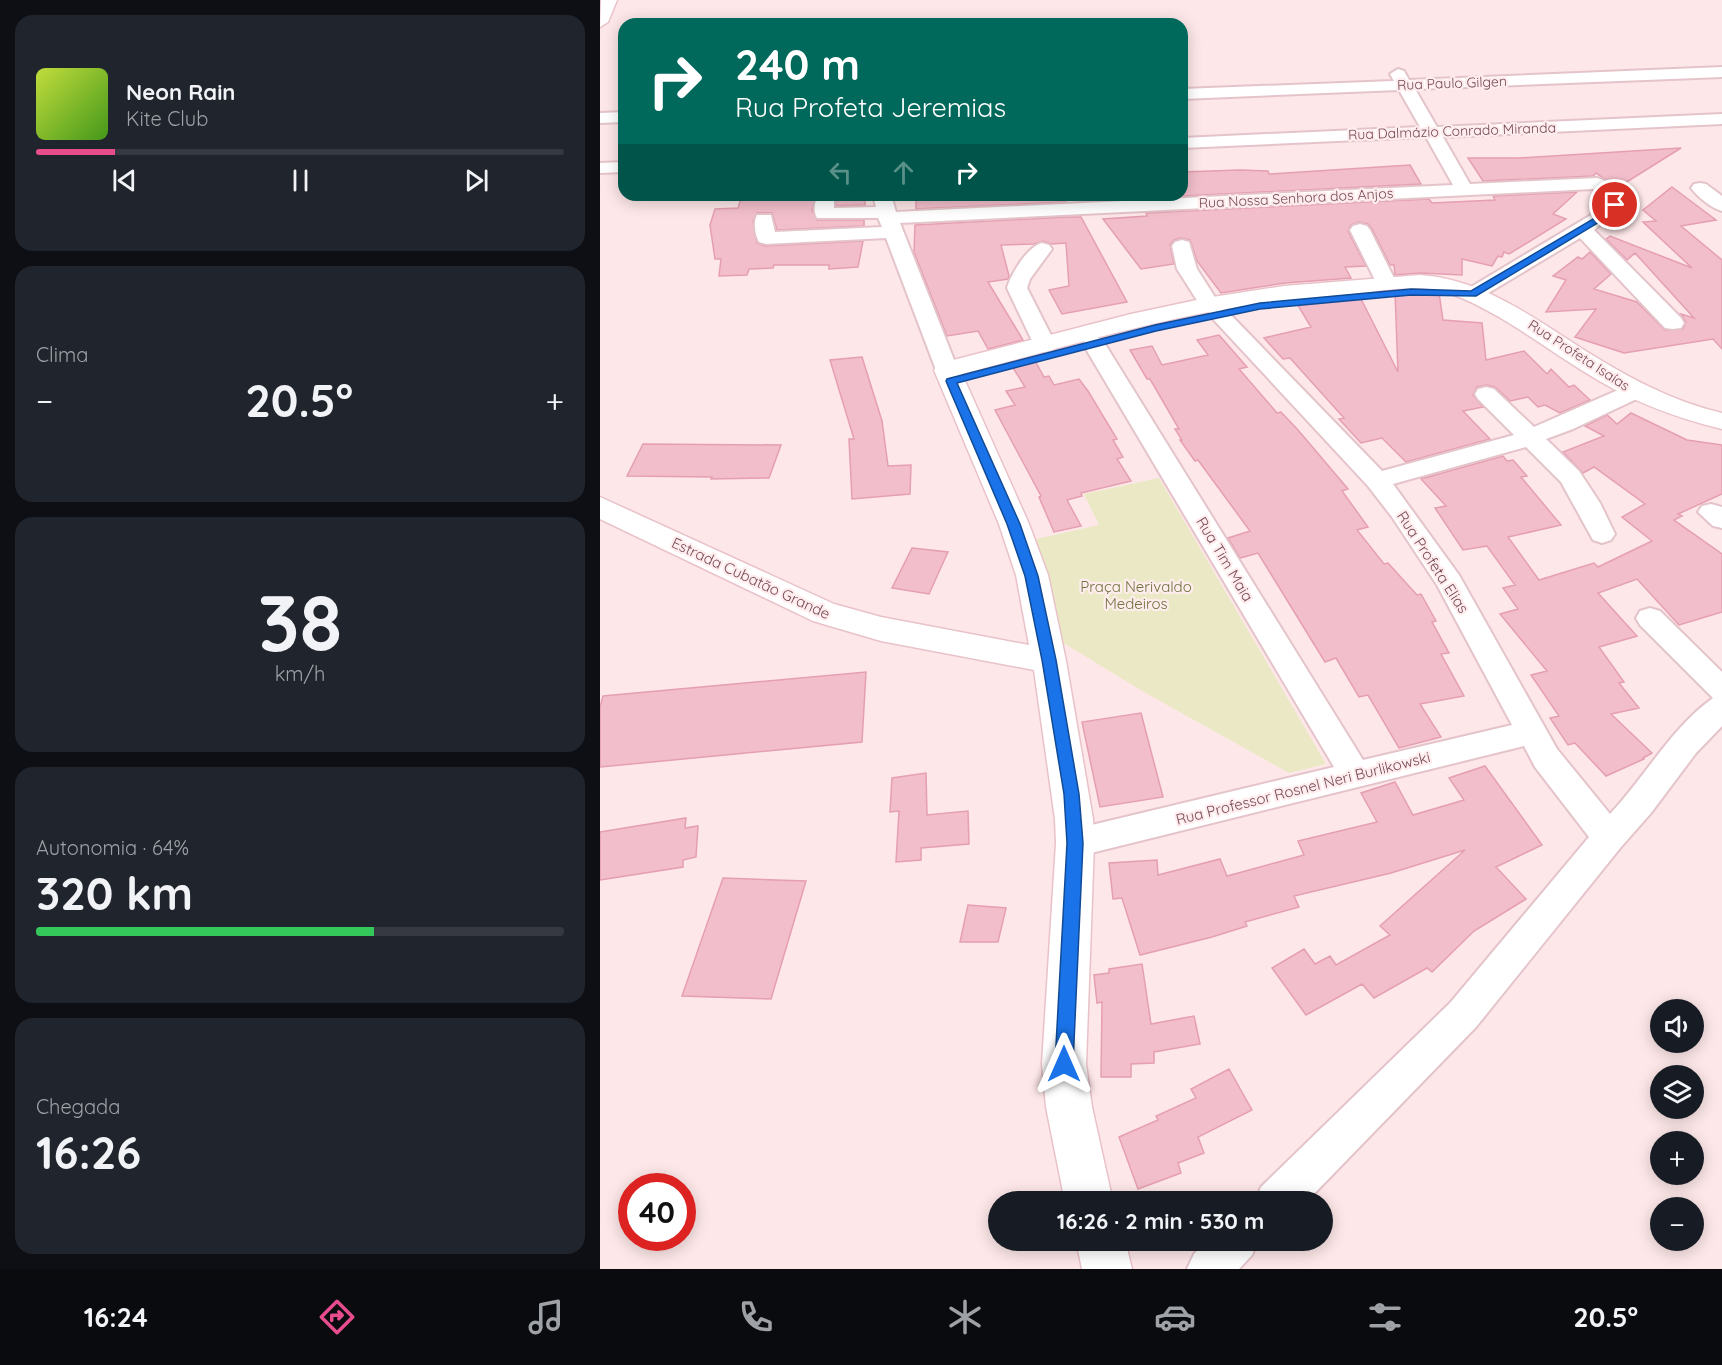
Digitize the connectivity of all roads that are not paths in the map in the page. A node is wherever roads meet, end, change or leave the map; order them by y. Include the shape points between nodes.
1 (609, 0) edge
2 (600, 22) edge
3 (1722, 72) edge
4 (1401, 80) junction
5 (1188, 94) edge
6 (618, 117) edge
7 (600, 118) edge
8 (1722, 119) edge
9 (1431, 132) junction
10 (1188, 143) edge
11 (618, 167) edge
12 (600, 168) edge
13 (1700, 188) dead end
14 (1465, 190) junction
15 (825, 201) edge
16 (1722, 205) edge
17 (887, 214) edge
18 (764, 219) dead end
19 (1582, 229) junction
20 (1360, 230) dead end
21 (1182, 246) dead end
22 (1042, 249) dead end
23 (1387, 284) junction
24 (1473, 294) junction
25 (1215, 310) junction
26 (1673, 323) dead end
27 (1094, 344) junction
28 (1045, 345) junction
29 (949, 376) junction
30 (1635, 391) junction
31 (1486, 394) dead end
32 (1722, 420) edge
33 (1528, 438) junction
34 (1377, 480) junction
35 (600, 507) edge
36 (1602, 534) dead end
37 (1650, 618) dead end
38 (1049, 660) junction
39 (1722, 690) edge
40 (1722, 707) edge
41 (1530, 732) junction
42 (1355, 775) junction
43 (1609, 837) junction
44 (1075, 843) junction
45 (1087, 1191) edge
46 (1287, 1191) edge
47 (1103, 1251) edge
48 (1226, 1251) edge
49 (1107, 1269) edge
50 (1209, 1269) edge

1 - 2 street
3 - 4 street, Rua Paulo Gilgen
4 - 5 street, Rua Paulo Gilgen
4 - 9 street
6 - 7 street
8 - 9 street, Rua Dalmázio Conrado Miranda
9 - 10 street, Rua Dalmázio Conrado Miranda
9 - 14 street
11 - 12 street
13 - 16 street
14 - 17 street, Rua Nossa Senhora dos Anjos
14 - 19 street, Rua Nossa Senhora dos Anjos via 1597,183 1615,205
15 - 17 street via 824,214
17 - 18 street via 766,238
17 - 29 street
19 - 24 street
19 - 26 street
20 - 23 street
21 - 25 street, Rua Profeta Elias via 1185,263
22 - 28 street via 1017,288
23 - 24 street, Rua Profeta Isaías via 1444,284
23 - 25 street, Rua Profeta Isaías via 1271,295
24 - 25 street via 1387,293
24 - 30 street, Rua Profeta Isaías via 1516,315
25 - 27 street
25 - 28 street
25 - 34 street, Rua Profeta Elias
27 - 29 street
27 - 42 street, Rua Tim Maia
28 - 29 street
29 - 38 street via 1024,554
30 - 32 street, Rua Profeta Isaías
30 - 33 street
31 - 33 street
33 - 34 street
33 - 36 street via 1570,477
34 - 41 street, Rua Profeta Elias via 1449,582
35 - 38 street, Estrada Cubatão Grande via 824,613 881,629
37 - 39 street
38 - 44 street via 1072,794
40 - 43 street via 1685,744 1640,804
41 - 42 street, Rua Professor Rosnel Neri Burlikowski
41 - 43 street, Rua Profeta Elias
42 - 44 street, Rua Professor Rosnel Neri Burlikowski
43 - 46 street via 1463,1015
44 - 45 street via 1064,1064
47 - 49 street
48 - 50 street

